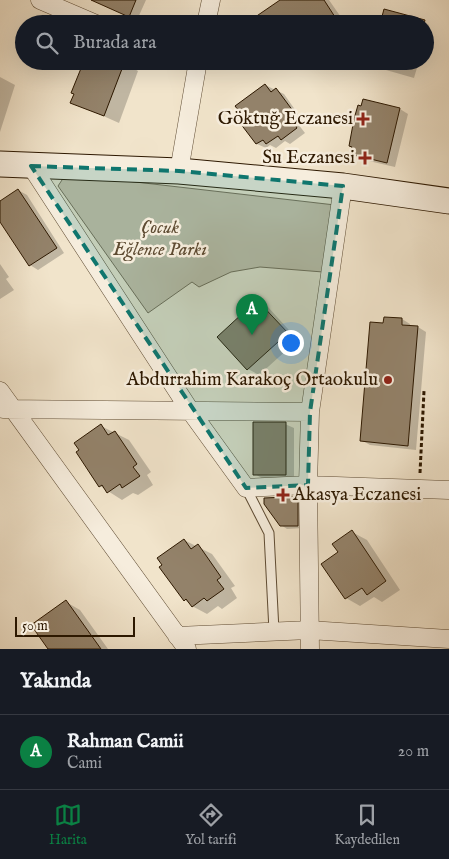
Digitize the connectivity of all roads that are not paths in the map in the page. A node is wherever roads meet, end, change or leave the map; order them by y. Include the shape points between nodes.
1 (40, 0) edge
2 (211, 0) edge
3 (75, 15) edge
4 (208, 15) edge
5 (192, 70) edge
6 (0, 164) edge
7 (31, 166) junction
8 (179, 171) junction
9 (344, 186) junction
10 (449, 201) edge
11 (0, 391) edge
12 (6, 409) edge
13 (191, 412) junction
14 (310, 412) junction
15 (308, 485) junction
16 (246, 488) junction
17 (449, 490) edge
18 (309, 630) junction
19 (274, 631) junction
20 (449, 639) edge
21 (182, 642) edge
22 (310, 649) edge

1 - 3 street
2 - 4 street
5 - 8 street
6 - 7 street
7 - 8 street
7 - 13 street
8 - 9 street
9 - 10 street
9 - 14 street
11 - 12 street
12 - 13 street
12 - 21 street
13 - 14 street
13 - 16 street
14 - 15 street
15 - 16 street
15 - 17 street
15 - 18 street
16 - 19 lane via 269,533
18 - 19 street
18 - 20 street
18 - 22 street
19 - 21 street

